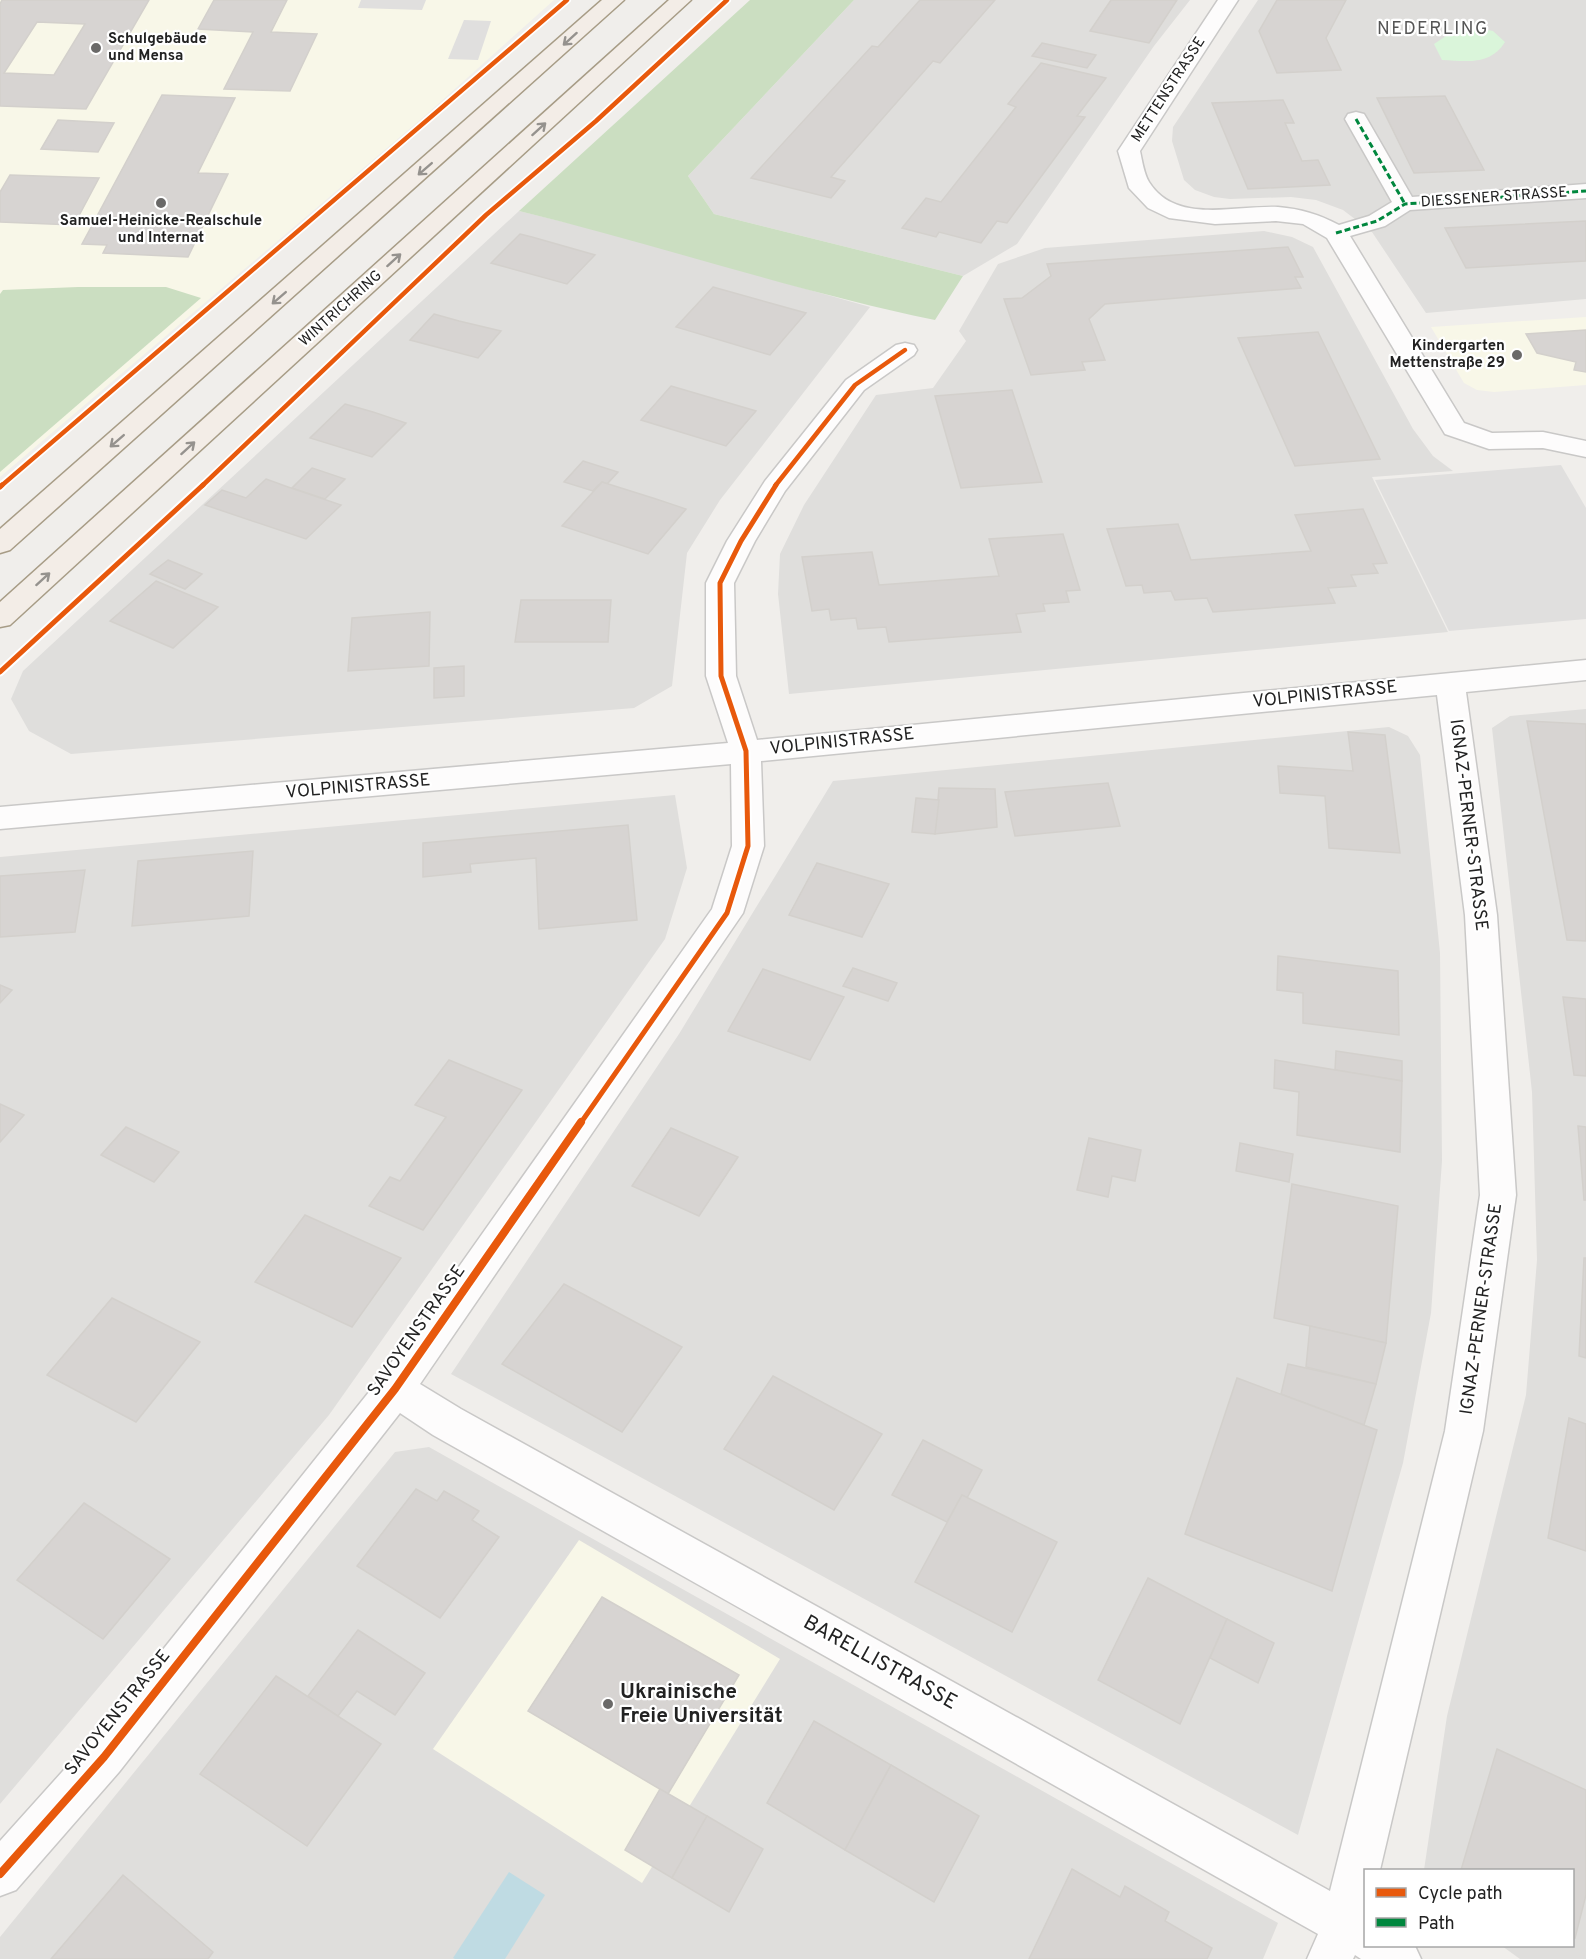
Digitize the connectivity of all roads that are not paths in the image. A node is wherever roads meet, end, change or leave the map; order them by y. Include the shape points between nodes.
1 (614, 0) edge
2 (681, 0) edge
3 (1228, 0) edge
4 (1356, 119) dead end
5 (1586, 191) edge
6 (1405, 204) junction
7 (1336, 233) junction
8 (905, 350) dead end
9 (1586, 449) edge
10 (0, 544) edge
11 (0, 618) edge
12 (1586, 670) edge
13 (1450, 682) junction
14 (746, 751) junction
15 (9, 812) edge
16 (395, 1389) junction
17 (1370, 1869) edge
18 (0, 1874) edge
19 (1364, 1895) edge
20 (1354, 1941) edge
21 (1369, 1947) edge
22 (1398, 1959) edge

1 -> 10 main road
11 -> 2 main road, WINTRICHRING
3 - 7 street, METTENSTRASSE via 1129,152 1137,183 1156,203 1177,213 1215,217 1276,214 1309,219
4 - 6 street
5 - 6 street, DIESSENER STRASSE
6 - 7 street, DIESSENER STRASSE via 1377,221
7 - 9 street via 1454,428 1489,441 1543,440
8 - 14 street, SAVOYENSTRASSE via 855,385 774,488 720,583 722,676
12 - 13 street, VOLPINISTRASSE
13 - 14 street, VOLPINISTRASSE
13 - 17 street, IGNAZ-PERNER-STRASSE via 1481,915 1498,1195 1464,1431
14 - 15 street, VOLPINISTRASSE
14 - 16 street, SAVOYENSTRASSE via 748,846 727,913
16 - 18 street, SAVOYENSTRASSE via 104,1757
16 - 20 street, BARELLISTRASSE
19 - 20 street, IGNAZ-PERNER-STRASSE
21 - 22 street, BARELLISTRASSE

